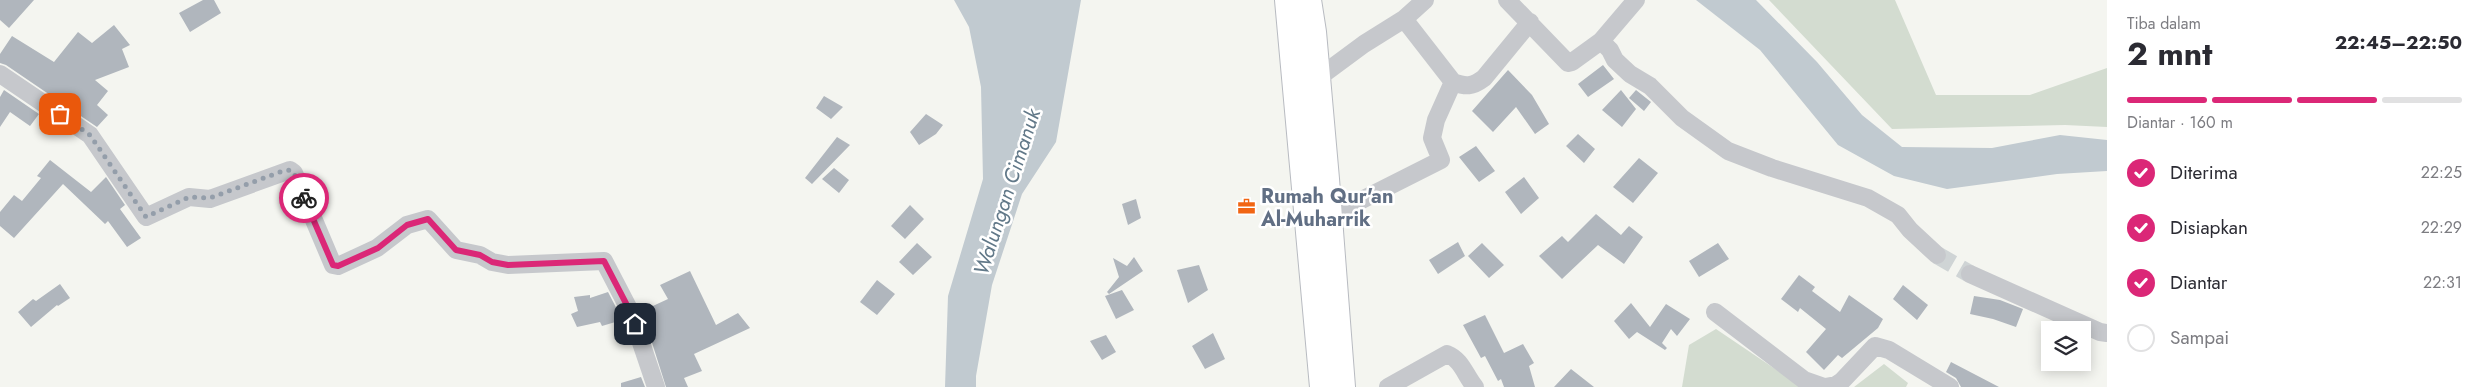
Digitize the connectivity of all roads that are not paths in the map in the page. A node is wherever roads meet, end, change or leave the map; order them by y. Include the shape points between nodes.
1 (1287, 0) edge
2 (1309, 0) edge
3 (1425, 0) edge
4 (1507, 0) edge
5 (1636, 0) edge
6 (1404, 19) junction
7 (1530, 22) junction
8 (1601, 41) junction
9 (0, 74) edge
10 (1318, 78) junction
11 (1453, 82) junction
12 (1330, 216) junction
13 (1937, 255) tunnel mouth
14 (1970, 274) tunnel mouth
15 (1714, 312) dead end
16 (2107, 333) edge
17 (656, 387) edge
18 (1322, 387) edge
19 (1343, 387) edge
20 (1388, 387) edge
21 (1475, 387) edge
22 (1824, 387) edge
23 (1950, 387) edge

1 - 18 main road
2 - 10 main road
3 - 6 street
4 - 7 street
5 - 8 street
6 - 10 street
6 - 11 street
7 - 8 street via 1568,62
7 - 11 street via 1484,78 1465,87
8 - 13 street via 1614,60 1650,86 1682,118 1728,151 1868,198 1898,215
9 - 17 street via 90,135 146,217 189,197 210,198 290,170 333,265 338,266 378,248 407,225 428,219 456,250 480,255 492,262 508,265 604,261 631,313
10 - 12 main road
11 - 12 street via 1436,120 1432,138 1441,160
12 - 19 main road
14 - 16 street
15 - 22 street via 1804,380
20 - 21 street via 1447,354 1461,363
22 - 23 street via 1842,381 1875,346 1889,350

